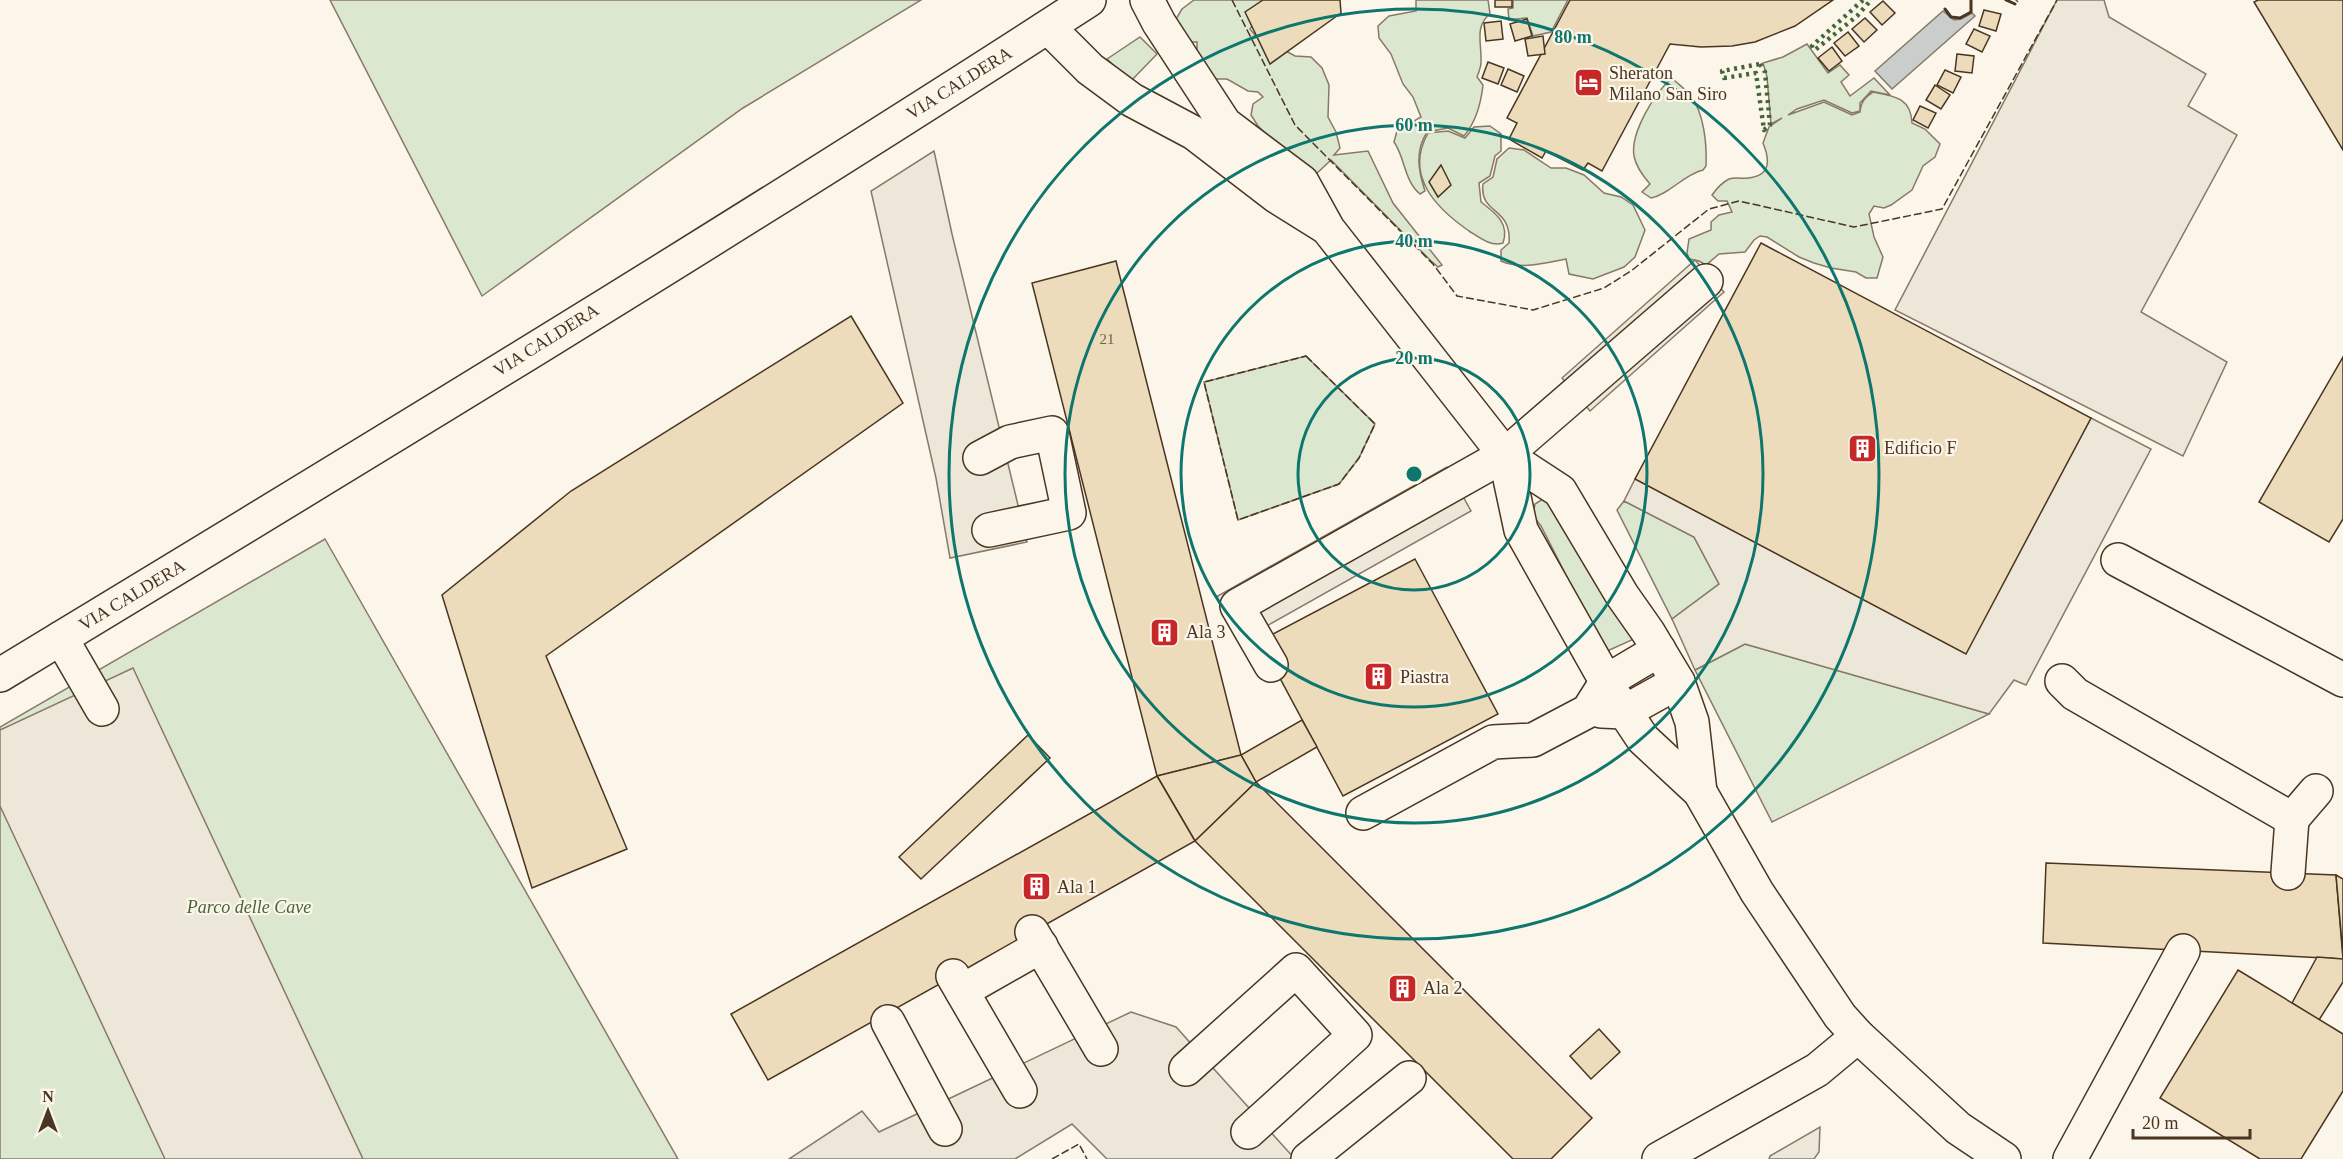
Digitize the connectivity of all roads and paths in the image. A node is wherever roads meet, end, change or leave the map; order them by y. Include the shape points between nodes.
1 (1089, 0) edge
2 (1147, 0) edge
3 (1048, 27) junction
4 (1328, 229) junction
5 (1706, 281) dead end
6 (1505, 454) junction
7 (980, 458) dead end
8 (989, 530) dead end
9 (2118, 560) dead end
10 (61, 638) junction
11 (1659, 650) junction
12 (1271, 665) dead end
13 (0, 675) edge
14 (2343, 680) edge
15 (1607, 681) junction
16 (2062, 681) dead end
17 (1678, 682) junction
18 (102, 709) dead end
19 (1588, 711) junction
20 (1624, 712) junction
21 (2316, 791) dead end
22 (1700, 792) junction
23 (1364, 813) dead end
24 (2292, 819) junction
25 (2288, 873) dead end
26 (2183, 951) dead end
27 (888, 1022) dead end
28 (1858, 1036) junction
29 (1101, 1049) dead end
30 (1186, 1069) dead end
31 (1409, 1078) dead end
32 (1020, 1091) dead end
33 (945, 1129) dead end
34 (1248, 1132) dead end
35 (1308, 1159) edge
36 (1659, 1159) edge
37 (2004, 1159) edge
38 (2070, 1159) edge

1 - 3 street, VIA CALDERA
2 - 4 street via 1225,124 1302,182
3 - 4 street via 1090,69 1124,94 1194,133 1276,196
3 - 10 street, VIA CALDERA via 255,522
4 - 6 street
5 - 6 street
6 - 11 street via 1560,491
6 - 12 street via 1237,606
6 - 15 street via 1521,530
7 - 8 street via 1010,442 1061,431 1079,511
9 - 14 street
10 - 13 street, VIA CALDERA
10 - 18 street
11 - 15 street
11 - 17 street
15 - 19 street
15 - 20 street
16 - 24 street via 2075,694
17 - 20 street
17 - 22 street via 1692,722
19 - 20 street
19 - 23 street via 1533,740 1493,742
20 - 22 street via 1643,739
21 - 24 street
22 - 28 street via 1757,892 1840,1016
24 - 25 street
26 - 38 street
27 - 33 street
28 - 36 street via 1817,1070
28 - 37 street via 1958,1128
29 - 32 street via 1036,939 958,984
30 - 34 street via 1303,963 1364,1027
31 - 35 street

